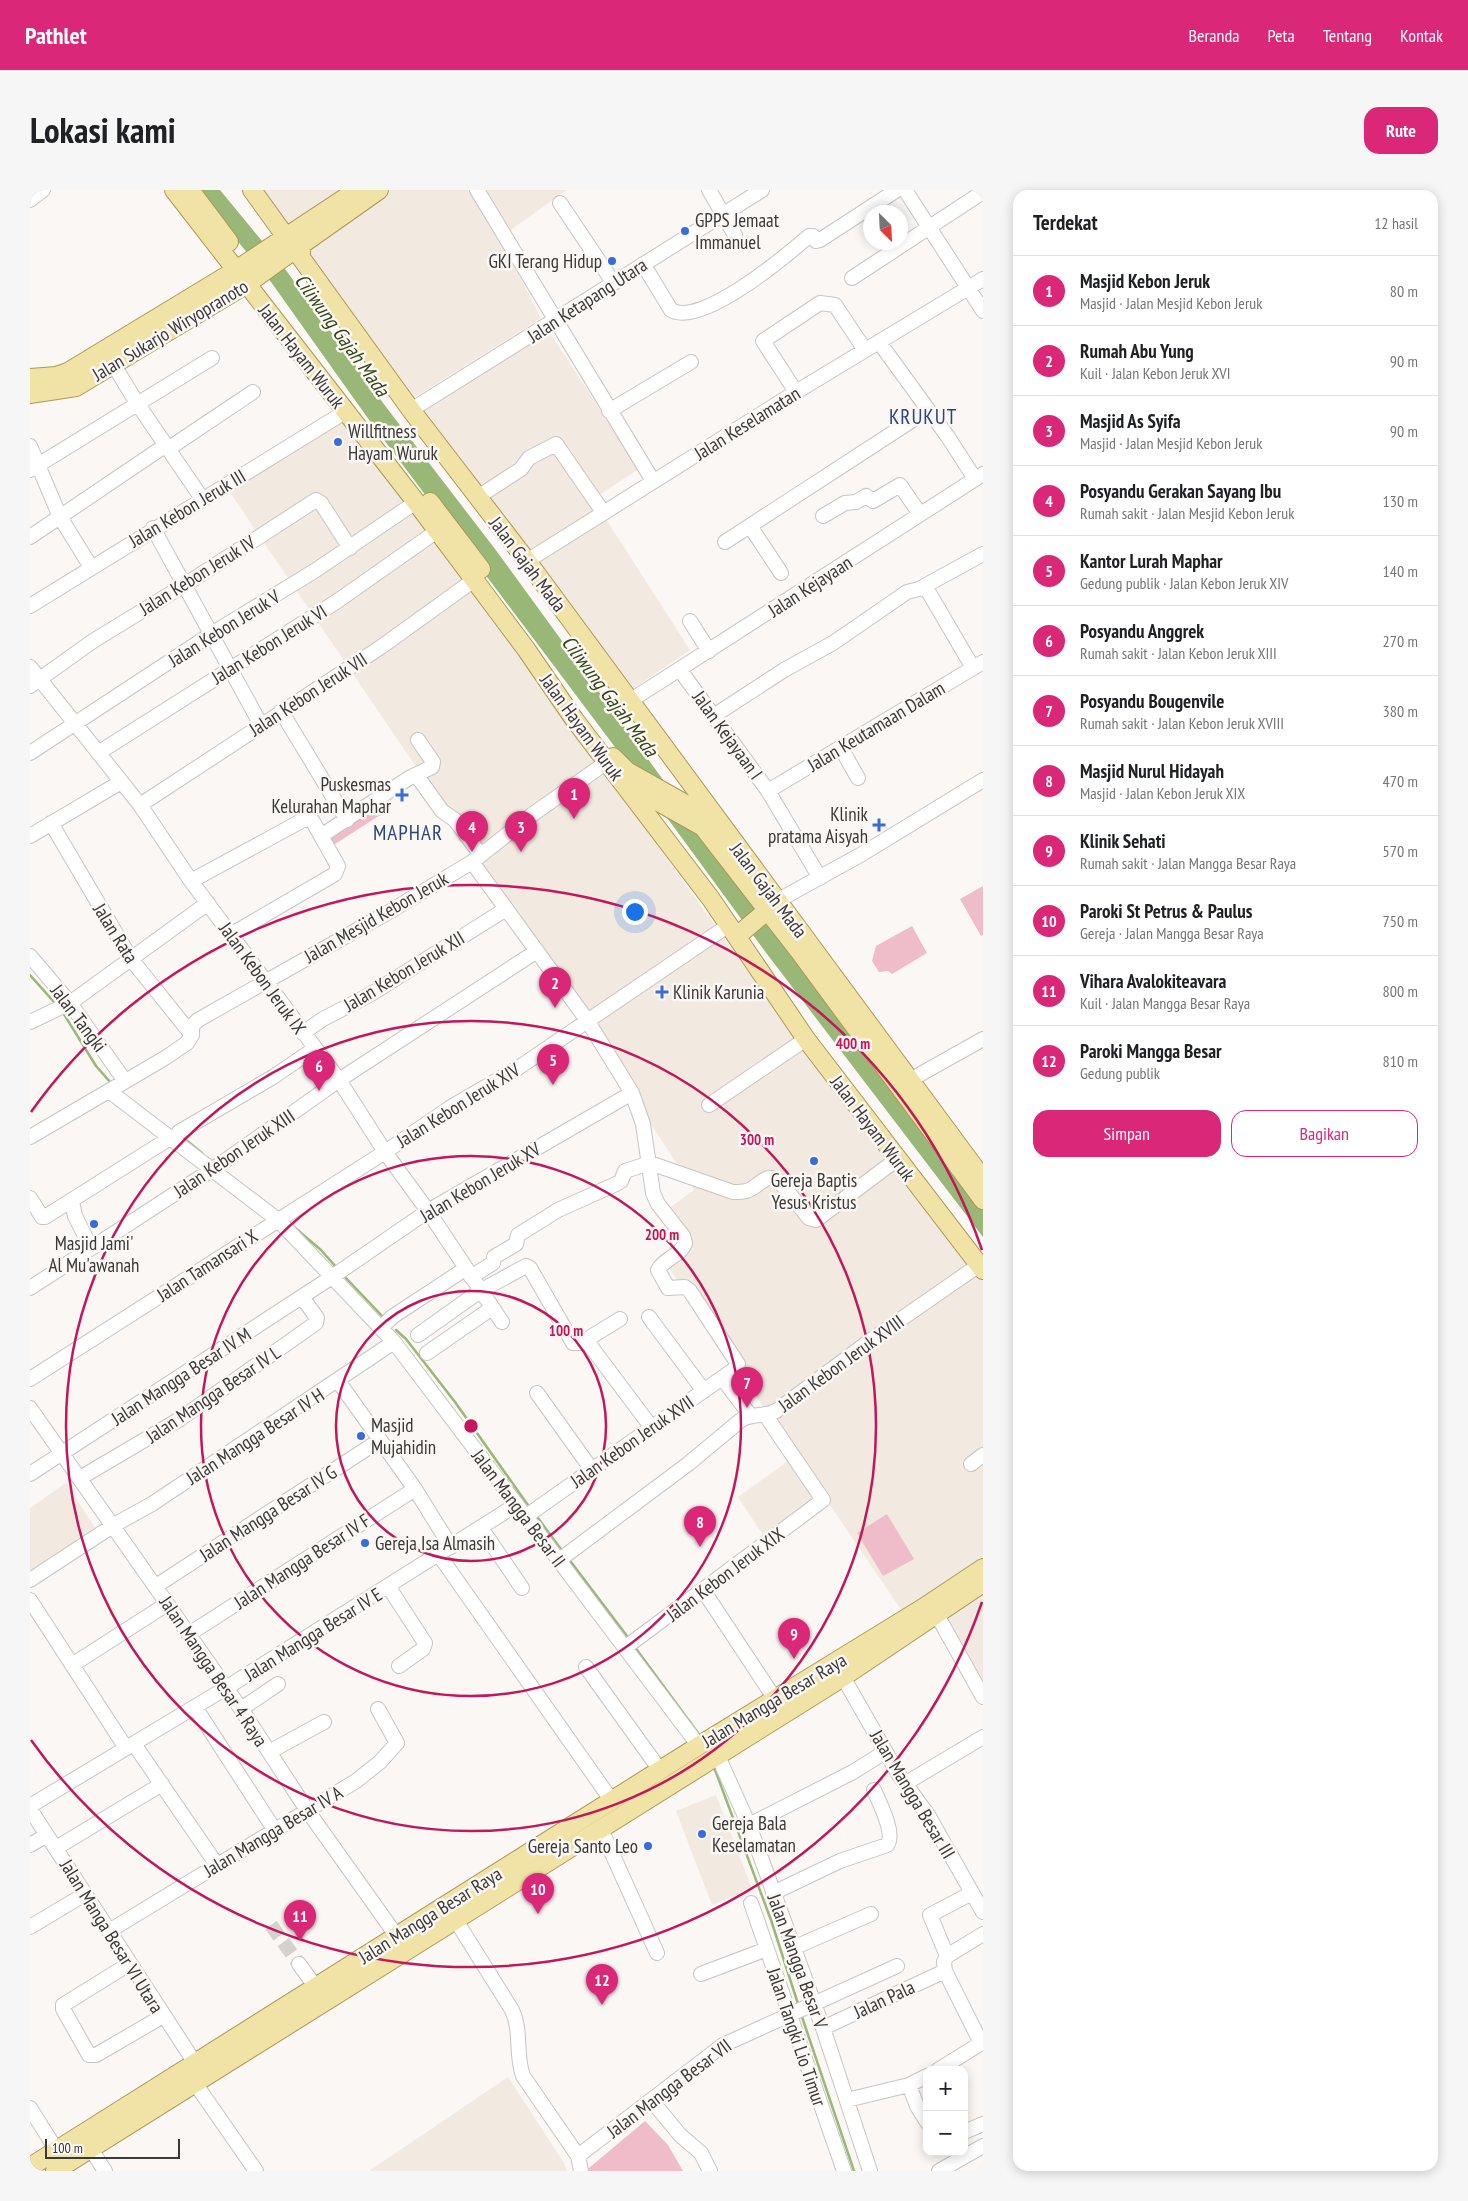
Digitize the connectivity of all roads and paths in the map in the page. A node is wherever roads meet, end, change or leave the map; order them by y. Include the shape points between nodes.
1 (44, 190) edge
2 (174, 190) edge
3 (190, 190) edge
4 (252, 190) edge
5 (357, 190) edge
6 (379, 190) edge
7 (477, 190) edge
8 (709, 190) edge
9 (762, 190) edge
10 (896, 190) edge
11 (905, 190) edge
12 (983, 192) edge
13 (30, 200) edge
14 (560, 203) dead end
15 (344, 206) junction
16 (722, 214) junction
17 (930, 225) junction
18 (735, 235) dead end
19 (296, 247) junction
20 (643, 264) junction
21 (250, 271) junction
22 (852, 278) dead end
23 (983, 279) edge
24 (613, 282) junction
25 (969, 287) junction
26 (983, 311) edge
27 (556, 321) junction
28 (136, 341) junction
29 (879, 342) junction
30 (865, 350) junction
31 (212, 358) dead end
32 (690, 362) dead end
33 (114, 364) junction
34 (30, 378) edge
35 (252, 392) dead end
36 (796, 392) junction
37 (30, 394) edge
38 (137, 403) junction
39 (411, 410) junction
40 (928, 410) junction
41 (609, 411) junction
42 (345, 412) junction
43 (30, 446) edge
44 (167, 447) junction
45 (34, 468) edge
46 (979, 477) edge
47 (652, 481) junction
48 (478, 497) junction
49 (203, 500) junction
50 (416, 502) junction
51 (604, 512) junction
52 (920, 514) junction
53 (824, 516) dead end
54 (60, 517) junction
55 (750, 526) junction
56 (153, 528) junction
57 (436, 531) junction
58 (30, 537) edge
59 (725, 542) dead end
60 (350, 548) junction
61 (983, 554) edge
62 (527, 562) junction
63 (91, 566) junction
64 (781, 573) dead end
65 (474, 580) junction
66 (186, 584) junction
67 (925, 586) junction
68 (30, 606) edge
69 (690, 621) dead end
70 (213, 633) junction
71 (709, 651) junction
72 (978, 665) edge
73 (30, 667) edge
74 (605, 667) junction
75 (231, 668) junction
76 (680, 670) junction
77 (35, 683) edge
78 (636, 697) junction
79 (565, 706) junction
80 (281, 711) junction
81 (715, 715) junction
82 (76, 724) junction
83 (261, 724) junction
84 (418, 740) dead end
85 (841, 748) junction
86 (30, 753) edge
87 (98, 753) junction
88 (612, 763) junction
89 (417, 776) junction
90 (858, 778) dead end
91 (983, 780) edge
92 (121, 782) junction
93 (768, 791) junction
94 (140, 805) junction
95 (347, 820) junction
96 (51, 823) junction
97 (721, 827) junction
98 (30, 836) edge
99 (321, 836) junction
100 (476, 858) junction
101 (820, 878) junction
102 (191, 881) junction
103 (208, 903) junction
104 (770, 905) junction
105 (506, 909) junction
106 (738, 930) junction
107 (232, 934) junction
108 (537, 951) junction
109 (30, 956) edge
110 (132, 959) junction
111 (266, 983) junction
112 (61, 1007) junction
113 (587, 1020) junction
114 (30, 1022) edge
115 (303, 1033) junction
116 (192, 1035) junction
117 (806, 1039) junction
118 (983, 1039) edge
119 (314, 1049) junction
120 (339, 1080) junction
121 (910, 1080) junction
122 (116, 1086) junction
123 (632, 1093) junction
124 (709, 1105) dead end
125 (941, 1133) junction
126 (175, 1135) junction
127 (30, 1137) edge
128 (385, 1152) junction
129 (896, 1160) junction
130 (650, 1163) junction
131 (214, 1168) junction
132 (982, 1176) edge
133 (30, 1198) edge
134 (983, 1200) edge
135 (72, 1201) junction
136 (428, 1211) junction
137 (282, 1218) junction
138 (91, 1248) junction
139 (981, 1268) edge
140 (468, 1273) junction
141 (334, 1276) junction
142 (30, 1288) edge
143 (480, 1291) junction
144 (302, 1296) junction
145 (492, 1308) junction
146 (649, 1317) dead end
147 (620, 1320) dead end
148 (502, 1322) dead end
149 (385, 1323) junction
150 (418, 1335) dead end
151 (586, 1340) junction
152 (394, 1342) junction
153 (426, 1353) dead end
154 (722, 1378) junction
155 (30, 1379) edge
156 (338, 1381) junction
157 (704, 1390) junction
158 (537, 1393) dead end
159 (30, 1408) edge
160 (750, 1415) junction
161 (766, 1416) junction
162 (652, 1428) junction
163 (380, 1440) junction
164 (62, 1454) junction
165 (983, 1455) edge
166 (971, 1464) dead end
167 (592, 1470) junction
168 (30, 1474) edge
169 (80, 1478) junction
170 (415, 1489) junction
171 (516, 1505) junction
172 (532, 1513) junction
173 (114, 1525) junction
174 (481, 1528) junction
175 (451, 1546) junction
176 (439, 1555) junction
177 (559, 1559) junction
178 (983, 1568) edge
179 (30, 1580) edge
180 (983, 1583) edge
181 (156, 1586) junction
182 (388, 1586) junction
183 (522, 1588) dead end
184 (703, 1590) junction
185 (30, 1600) edge
186 (167, 1604) junction
187 (937, 1615) junction
188 (189, 1634) junction
189 (632, 1642) junction
190 (72, 1665) junction
191 (399, 1666) dead end
192 (586, 1667) dead end
193 (842, 1677) junction
194 (278, 1684) dead end
195 (226, 1688) junction
196 (983, 1697) edge
197 (793, 1705) junction
198 (196, 1707) junction
199 (378, 1708) dead end
200 (241, 1709) junction
201 (324, 1722) dead end
202 (983, 1737) edge
203 (130, 1746) junction
204 (269, 1752) junction
205 (708, 1752) junction
206 (885, 1752) junction
207 (660, 1770) junction
208 (906, 1783) junction
209 (162, 1784) junction
210 (874, 1790) dead end
211 (612, 1801) junction
212 (30, 1807) edge
213 (307, 1810) junction
214 (581, 1820) junction
215 (749, 1826) junction
216 (274, 1829) junction
217 (595, 1832) junction
218 (47, 1835) junction
219 (30, 1845) edge
220 (56, 1848) junction
221 (215, 1863) junction
222 (773, 1893) junction
223 (85, 1894) junction
224 (976, 1894) edge
225 (750, 1903) dead end
226 (446, 1905) junction
227 (983, 1912) edge
228 (871, 1914) dead end
229 (456, 1920) junction
230 (30, 1927) edge
231 (108, 1931) junction
232 (983, 1934) edge
233 (396, 1935) junction
234 (793, 1948) junction
235 (767, 1949) junction
236 (656, 1953) dead end
237 (948, 1956) junction
238 (129, 1964) junction
239 (299, 1964) tunnel mouth
240 (898, 1966) dead end
241 (945, 1971) junction
242 (701, 1974) dead end
243 (315, 1986) junction
244 (810, 2005) junction
245 (792, 2014) junction
246 (163, 2016) junction
247 (822, 2028) junction
248 (982, 2043) edge
249 (945, 2066) edge
250 (191, 2071) junction
251 (923, 2078) edge
252 (909, 2085) junction
253 (847, 2100) junction
254 (652, 2101) junction
255 (30, 2108) edge
256 (923, 2116) edge
257 (983, 2124) edge
258 (968, 2130) edge
259 (983, 2146) edge
260 (94, 2154) dead end
261 (578, 2156) junction
262 (59, 2162) edge
263 (30, 2167) edge
264 (954, 2167) edge
265 (105, 2171) edge
266 (256, 2171) edge
267 (581, 2171) edge
268 (710, 2171) edge
269 (844, 2171) edge
270 (870, 2171) edge
271 (939, 2171) edge

1 - 13 street
2 - 21 main road, Jalan Hayam Wuruk
3 - 21 main road, Jalan Hayam Wuruk
4 - 19 main road, Jalan Gajah Mada
5 - 15 main road
6 - 15 main road
7 - 27 street
8 - 16 street
9 - 16 street, Jalan Ketapang Utara
10 - 20 street via 820,240 809,236 748,285 699,308 680,312 671,310
11 - 17 street
12 - 17 street
14 - 24 street
15 - 19 main road, Jalan Sukarjo Wiryopranoto
16 - 18 street
16 - 20 street, Jalan Ketapang Utara
17 - 22 street
17 - 25 street
19 - 21 main road, Jalan Sukarjo Wiryopranoto via 275,254
19 - 39 main road, Jalan Gajah Mada
20 - 24 street, Jalan Ketapang Utara
21 - 28 main road, Jalan Sukarjo Wiryopranoto
21 - 42 main road, Jalan Hayam Wuruk
21 - 88 main road, Jalan Hayam Wuruk via 478,566
23 - 25 street, Jalan Keselamatan
24 - 27 street, Jalan Ketapang Utara
25 - 26 street
25 - 29 street, Jalan Keselamatan
27 - 39 street, Jalan Ketapang Utara
27 - 41 street
28 - 33 main road, Jalan Sukarjo Wiryopranoto
28 - 34 main road, Jalan Sukarjo Wiryopranoto via 68,372
29 - 30 street, Jalan Keselamatan
29 - 40 street
30 - 36 street, Jalan Keselamatan
30 - 36 street via 835,305 820,303 807,310 763,341
31 - 38 street
32 - 41 street
33 - 37 main road, Jalan Sukarjo Wiryopranoto via 76,387
33 - 38 street
35 - 44 street
36 - 47 street, Jalan Keselamatan
38 - 44 street
38 - 45 street
39 - 48 main road, Jalan Gajah Mada
40 - 46 street
40 - 55 street
41 - 47 street
42 - 49 street, Jalan Kebon Jeruk III
42 - 50 main road, Jalan Hayam Wuruk
43 - 45 street
44 - 49 street
44 - 54 street
45 - 54 street
46 - 52 street, Jalan Kejayaan
47 - 51 street, Jalan Keselamatan
48 - 51 street via 521,469 534,455 556,444
48 - 62 main road, Jalan Gajah Mada
49 - 56 street, Jalan Kebon Jeruk III
50 - 57 main road, Jalan Hayam Wuruk
50 - 60 street, Jalan Kebon Jeruk V
51 - 62 street, Jalan Keselamatan
52 - 53 street via 900,484 873,501 866,496 856,502 845,503
52 - 71 street, Jalan Kejayaan
54 - 58 street
54 - 63 street
55 - 59 street
55 - 64 street
56 - 63 street, Jalan Kebon Jeruk III
56 - 66 street
57 - 65 main road, Jalan Hayam Wuruk
57 - 75 street, Jalan Kebon Jeruk VI via 336,602
60 - 66 street, Jalan Kebon Jeruk IV via 316,500
60 - 70 street, Jalan Kebon Jeruk V
61 - 67 street
62 - 74 main road, Jalan Gajah Mada
63 - 68 street, Jalan Kebon Jeruk III
65 - 79 main road, Jalan Hayam Wuruk
65 - 80 street, Jalan Kebon Jeruk VII via 381,647
66 - 70 street
66 - 77 street, Jalan Kebon Jeruk IV via 93,641
67 - 72 street
67 - 81 street via 901,595 833,643
69 - 71 street
70 - 75 street
70 - 82 street, Jalan Kebon Jeruk V
71 - 76 street, Jalan Kejayaan
72 - 85 street, Jalan Keutamaan Dalam
73 - 77 street, Jalan Kebon Jeruk IX
74 - 78 main road via 616,670
74 - 97 main road, Jalan Gajah Mada
75 - 83 street
75 - 87 street, Jalan Kebon Jeruk VI
76 - 78 street, Jalan Kejayaan
76 - 81 street, Jalan Kejayaan I
77 - 82 street, Jalan Kebon Jeruk IX
78 - 104 main road via 764,871
79 - 88 main road, Jalan Hayam Wuruk
79 - 104 main road, Jalan Gajah Mada via 624,780 643,795 698,823
80 - 83 street, Jalan Kebon Jeruk VII
80 - 95 street
81 - 93 street, Jalan Kejayaan I
82 - 86 street, Jalan Kebon Jeruk V
82 - 87 street, Jalan Kebon Jeruk IX
83 - 94 street, Jalan Kebon Jeruk VII
84 - 89 street via 433,762 432,767
85 - 90 street
85 - 93 street, Jalan Keutamaan Dalam
87 - 92 street, Jalan Kebon Jeruk IX
88 - 97 main road
88 - 100 street, Jalan Mesjid Kebon Jeruk via 533,814
88 - 106 main road, Jalan Hayam Wuruk
89 - 95 street via 409,778
89 - 100 street via 442,811 455,820
91 - 101 street
92 - 94 street, Jalan Kebon Jeruk IX
92 - 96 street
93 - 101 street, Jalan Kejayaan I
94 - 102 street, Jalan Kebon Jeruk IX
95 - 99 street
96 - 98 street
96 - 110 street, Jalan Rata
97 - 104 main road, Jalan Gajah Mada
99 - 102 street via 308,818
99 - 107 street via 338,866 335,874
100 - 105 street
100 - 111 street, Jalan Mesjid Kebon Jeruk
101 - 104 street
102 - 103 street, Jalan Kebon Jeruk IX
103 - 107 street, Jalan Kebon Jeruk IX
103 - 110 street
104 - 106 main road
104 - 121 main road, Jalan Gajah Mada
104 - 125 main road, Jalan Gajah Mada
105 - 108 street
105 - 115 street, Jalan Kebon Jeruk XII via 372,994
106 - 113 street, Jalan Kebon Jeruk XIV
106 - 117 main road, Jalan Hayam Wuruk
107 - 111 street, Jalan Kebon Jeruk IX
108 - 113 street
108 - 120 street, Jalan Kebon Jeruk XIII
109 - 112 street, Jalan Tangki
110 - 112 street
110 - 116 street, Jalan Rata
111 - 115 street, Jalan Kebon Jeruk IX
111 - 116 street, Jalan Mesjid Kebon Jeruk via 198,1020 192,1026
112 - 114 street
112 - 122 street, Jalan Tangki
113 - 123 street
113 - 128 street, Jalan Kebon Jeruk XIV
115 - 119 street, Jalan Kebon Jeruk IX
116 - 122 street, Jalan Mesjid Kebon Jeruk via 165,1058
117 - 124 street
117 - 129 main road, Jalan Hayam Wuruk
118 - 121 street
119 - 120 street, Jalan Kebon Jeruk IX
119 - 126 street
120 - 128 street, Jalan Kebon Jeruk IX
120 - 131 street, Jalan Kebon Jeruk XIII
121 - 125 main road, Jalan Gajah Mada
122 - 126 street, Jalan Tangki
122 - 127 street, Jalan Mesjid Kebon Jeruk
123 - 130 street via 643,1124
123 - 136 street, Jalan Kebon Jeruk XV
125 - 132 main road, Jalan Gajah Mada
125 - 134 main road, Jalan Gajah Mada
126 - 131 street, Jalan Tangki
126 - 135 street
128 - 136 street, Jalan Kebon Jeruk IX
128 - 137 street, Jalan Tamansari X
129 - 130 street via 816,1220 809,1218 774,1177 766,1178 746,1192 733,1192
129 - 139 main road, Jalan Hayam Wuruk
130 - 140 street via 625,1171 618,1183 545,1217 518,1235 516,1244 494,1257 493,1263
130 - 154 street, Jalan Kebon Jeruk XVII via 653,1192 685,1243 682,1250 659,1267 663,1282 668,1288 685,1287 690,1291 738,1364
131 - 137 street, Jalan Mangga Besar II
131 - 138 street, Jalan Kebon Jeruk XIII
133 - 135 street via 42,1217
135 - 138 street via 75,1216
136 - 140 street, Jalan Kebon Jeruk IX
136 - 141 street, Jalan Kebon Jeruk XV
137 - 141 street, Jalan Mangga Besar II
137 - 155 street, Jalan Tamansari X
138 - 142 street, Jalan Kebon Jeruk XIII
139 - 161 street, Jalan Kebon Jeruk XVIII via 871,1340
140 - 143 street, Jalan Kebon Jeruk IX
140 - 149 street
141 - 144 street, Jalan Mangga Besar IV M
141 - 149 street, Jalan Mangga Besar II
143 - 145 street, Jalan Kebon Jeruk IX
143 - 150 street
143 - 151 street via 522,1267 528,1267 571,1340 576,1344
144 - 164 street, Jalan Mangga Besar IV M
144 - 169 street, Jalan Mangga Besar IV L via 317,1318 316,1324 180,1419
145 - 148 street, Jalan Kebon Jeruk IX
145 - 153 street
146 - 157 street
147 - 151 street
149 - 152 street, Jalan Mangga Besar II
151 - 162 street
152 - 156 street, Jalan Mangga Besar IV H
152 - 171 street, Jalan Mangga Besar II
154 - 157 street, Jalan Kebon Jeruk XVII
154 - 160 street
156 - 163 street
156 - 173 street, Jalan Mangga Besar IV H via 152,1504
157 - 162 street, Jalan Kebon Jeruk XVII
158 - 167 street
159 - 164 street, Jalan Mangga Besar 4 Raya
160 - 161 street, Jalan Kebon Jeruk XVIII
160 - 177 street
161 - 184 street, Jalan Kebon Jeruk XIX via 824,1500
162 - 167 street, Jalan Kebon Jeruk XVII
163 - 170 street
163 - 181 street, Jalan Mangga Besar IV G
164 - 168 street, Jalan Mangga Besar IV M
164 - 169 street, Jalan Mangga Besar 4 Raya
165 - 166 street
167 - 172 street, Jalan Kebon Jeruk XVII
169 - 173 street, Jalan Mangga Besar 4 Raya
170 - 175 street
170 - 188 street, Jalan Mangga Besar IV F
171 - 172 street, Jalan Mangga Besar II
171 - 174 street, Jalan Mangga Besar IV E
172 - 177 street, Jalan Mangga Besar II
173 - 179 street, Jalan Mangga Besar IV H
173 - 181 street, Jalan Mangga Besar 4 Raya
174 - 175 street, Jalan Mangga Besar IV E
174 - 183 street
175 - 176 street, Jalan Mangga Besar IV E
176 - 182 street, Jalan Mangga Besar IV E
176 - 211 street
177 - 189 street, Jalan Mangga Besar II
178 - 197 main road, Jalan Mangga Besar Raya via 923,1608
180 - 187 main road, Jalan Mangga Besar Raya
181 - 186 street, Jalan Mangga Besar 4 Raya
182 - 191 street via 424,1643 423,1649
182 - 195 street, Jalan Mangga Besar IV E
184 - 189 street, Jalan Kebon Jeruk XIX
184 - 197 street
185 - 190 street
186 - 188 street, Jalan Mangga Besar 4 Raya
186 - 190 street
187 - 193 main road, Jalan Mangga Besar Raya
187 - 196 street
188 - 195 street, Jalan Mangga Besar 4 Raya
189 - 205 street, Jalan Mangga Besar II
190 - 203 street
192 - 207 street
193 - 197 main road, Jalan Mangga Besar Raya
193 - 206 street, Jalan Mangga Besar III
194 - 200 street
195 - 198 street, Jalan Mangga Besar IV E
195 - 200 street, Jalan Mangga Besar 4 Raya
197 - 205 main road, Jalan Mangga Besar Raya
198 - 203 street, Jalan Mangga Besar IV E
198 - 216 street
199 - 213 street, Jalan Mangga Besar IV A via 397,1745 356,1781
200 - 204 street, Jalan Mangga Besar 4 Raya
201 - 204 street
202 - 208 street
203 - 209 street
203 - 212 street, Jalan Mangga Besar IV E
204 - 213 street, Jalan Mangga Besar 4 Raya
205 - 207 main road, Jalan Mangga Besar Raya
205 - 215 street, Jalan Mangga Besar V
205 - 217 main road, Jalan Mangga Besar Raya via 666,1792
206 - 208 street, Jalan Mangga Besar III
206 - 215 street
207 - 211 main road, Jalan Mangga Besar Raya
208 - 224 street, Jalan Mangga Besar III
209 - 220 street
209 - 221 street
210 - 222 street via 891,1837 887,1845 840,1861
211 - 214 main road, Jalan Mangga Besar Raya
212 - 218 street, Jalan Manga Besar VI Utara
213 - 216 street, Jalan Mangga Besar IV A
213 - 233 street, Jalan Mangga Besar 4 Raya
214 - 217 main road
214 - 226 main road, Jalan Mangga Besar Raya
215 - 222 street, Jalan Mangga Besar V
216 - 221 street, Jalan Mangga Besar IV A
217 - 229 main road, Jalan Mangga Besar Raya
217 - 236 street
218 - 219 street
218 - 220 street, Jalan Manga Besar VI Utara
220 - 223 street, Jalan Manga Besar VI Utara
221 - 231 street, Jalan Mangga Besar IV A
222 - 234 street, Jalan Mangga Besar V
223 - 230 street
223 - 231 street, Jalan Manga Besar VI Utara
224 - 227 street, Jalan Mangga Besar III
224 - 237 street via 930,1915
225 - 235 street, Jalan Tangki Lio Timur
226 - 229 street
226 - 233 main road, Jalan Mangga Besar Raya
228 - 234 street
229 - 250 main road, Jalan Mangga Besar Raya via 355,1987
229 - 261 street via 515,2016 523,2076
231 - 238 street, Jalan Manga Besar VI Utara
232 - 237 street
233 - 243 main road, Jalan Mangga Besar Raya
234 - 244 street, Jalan Mangga Besar V
235 - 242 street
235 - 245 street, Jalan Tangki Lio Timur
237 - 241 street via 944,1962
238 - 246 street, Jalan Manga Besar VI Utara
238 - 246 street via 63,2005 89,2055 96,2055
239 - 243 street
240 - 244 street, Jalan Mangga Besar VII
241 - 247 street, Jalan Pala
241 - 248 street
243 - 250 main road, Jalan Mangga Besar Raya
244 - 245 street, Jalan Mangga Besar VII
244 - 247 street, Jalan Mangga Besar V
245 - 254 street, Jalan Mangga Besar VII via 723,2045
245 - 269 street, Jalan Tangki Lio Timur
246 - 250 street, Jalan Manga Besar VI Utara
247 - 253 street, Jalan Mangga Besar V
248 - 249 street
250 - 262 main road, Jalan Mangga Besar Raya
250 - 262 main road, Jalan Mangga Besar Raya via 123,2132
250 - 266 street, Jalan Manga Besar VI Utara
251 - 252 street
252 - 253 street
252 - 256 street
253 - 270 street, Jalan Mangga Besar V
254 - 261 street, Jalan Mangga Besar VII
254 - 268 street via 680,2135 701,2153
255 - 262 street
257 - 258 street
259 - 264 street
260 - 265 street
261 - 267 street
262 - 263 main road, Jalan Mangga Besar Raya
264 - 271 street

